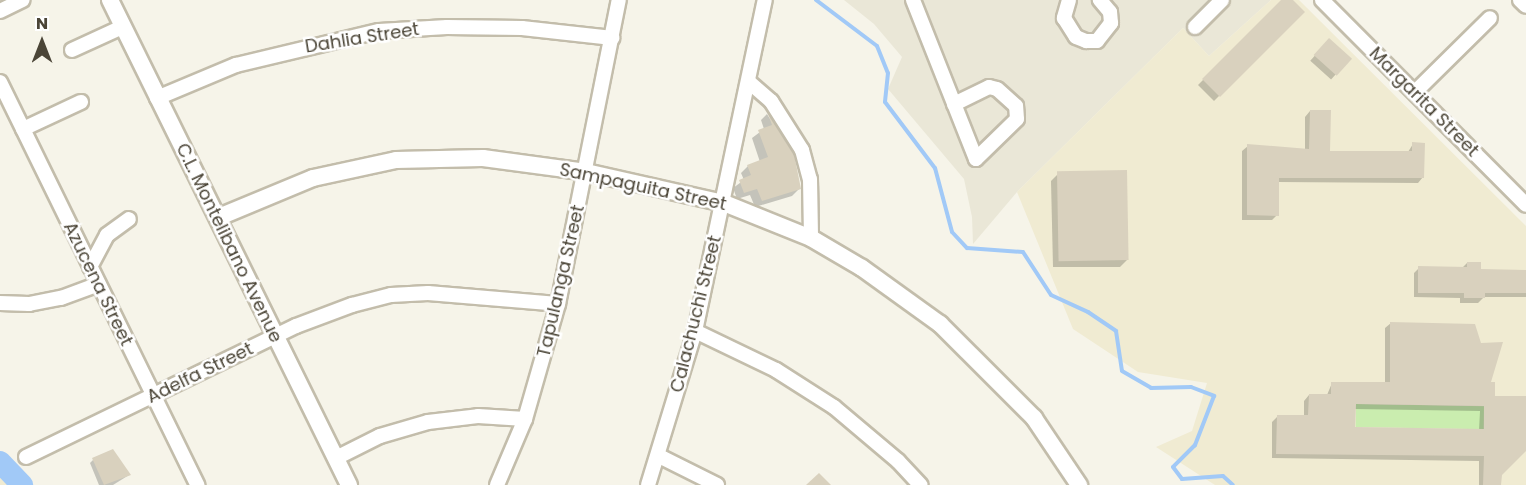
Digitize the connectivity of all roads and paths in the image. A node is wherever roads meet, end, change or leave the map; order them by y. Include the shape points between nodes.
1 (23, 0) edge
2 (110, 0) edge
3 (619, 0) edge
4 (765, 0) edge
5 (913, 0) edge
6 (1069, 0) edge
7 (1322, 0) edge
8 (1520, 0) edge
9 (1106, 2) edge
10 (1212, 3) edge
11 (1526, 6) edge
12 (0, 11) edge
13 (1490, 18) dead end
14 (123, 27) junction
15 (1195, 27) dead end
16 (612, 38) junction
17 (72, 50) dead end
18 (0, 82) edge
19 (749, 82) junction
20 (1415, 92) junction
21 (157, 98) junction
22 (81, 102) dead end
23 (954, 104) junction
24 (23, 129) junction
25 (586, 172) junction
26 (724, 202) junction
27 (1526, 205) edge
28 (219, 217) junction
29 (129, 219) dead end
30 (811, 238) junction
31 (90, 267) junction
32 (99, 284) junction
33 (0, 303) edge
34 (558, 304) junction
35 (694, 330) junction
36 (275, 337) junction
37 (153, 396) junction
38 (525, 419) junction
39 (659, 456) junction
40 (26, 457) dead end
41 (336, 459) junction
42 (197, 485) edge
43 (349, 485) edge
44 (497, 485) edge
45 (648, 485) edge
46 (717, 485) edge
47 (920, 485) edge
48 (1079, 485) edge

1 - 12 street
2 - 14 street, C.L. Montelibano Avenue
3 - 16 street, Tapulanga Street
4 - 19 street, Calachuchi Street
5 - 23 street
6 - 9 street via 1065,6 1066,23 1076,37 1086,41 1096,41 1107,33 1111,23
7 - 20 street, Margarita Street
8 - 11 street
10 - 15 street
13 - 20 street
14 - 17 street
14 - 21 street, C.L. Montelibano Avenue
16 - 21 street, Dahlia Street via 512,28 379,32 236,65
16 - 25 street, Tapulanga Street
18 - 24 street, Azucena Street
19 - 26 street, Calachuchi Street
19 - 30 street via 777,109 802,150 810,178
20 - 27 street, Margarita Street
21 - 28 street, C.L. Montelibano Avenue
22 - 24 street
23 - 23 street via 976,159 1017,119 1016,106 989,87
24 - 31 street, Azucena Street
25 - 26 street, Sampaguita Street
25 - 28 street, Sampaguita Street via 483,158 396,160 313,178
25 - 34 street, Tapulanga Street
26 - 30 street, Sampaguita Street
26 - 35 street, Calachuchi Street
28 - 36 street, C.L. Montelibano Avenue
29 - 31 street via 107,235
30 - 48 street, Sampaguita Street via 940,324 1034,418
31 - 32 street, Azucena Street
32 - 33 street via 39,302
32 - 37 street, Azucena Street
34 - 36 street, Adelfa Street via 428,292 391,295 352,305
34 - 38 street, Tapulanga Street
35 - 39 street, Calachuchi Street
35 - 47 street via 776,370 834,407
36 - 37 street, Adelfa Street
36 - 41 street, C.L. Montelibano Avenue
37 - 40 street, Adelfa Street
37 - 42 street, Azucena Street
38 - 41 street via 478,416 428,422 380,436
38 - 44 street, Tapulanga Street
39 - 45 street, Calachuchi Street
39 - 46 street
41 - 43 street, C.L. Montelibano Avenue

